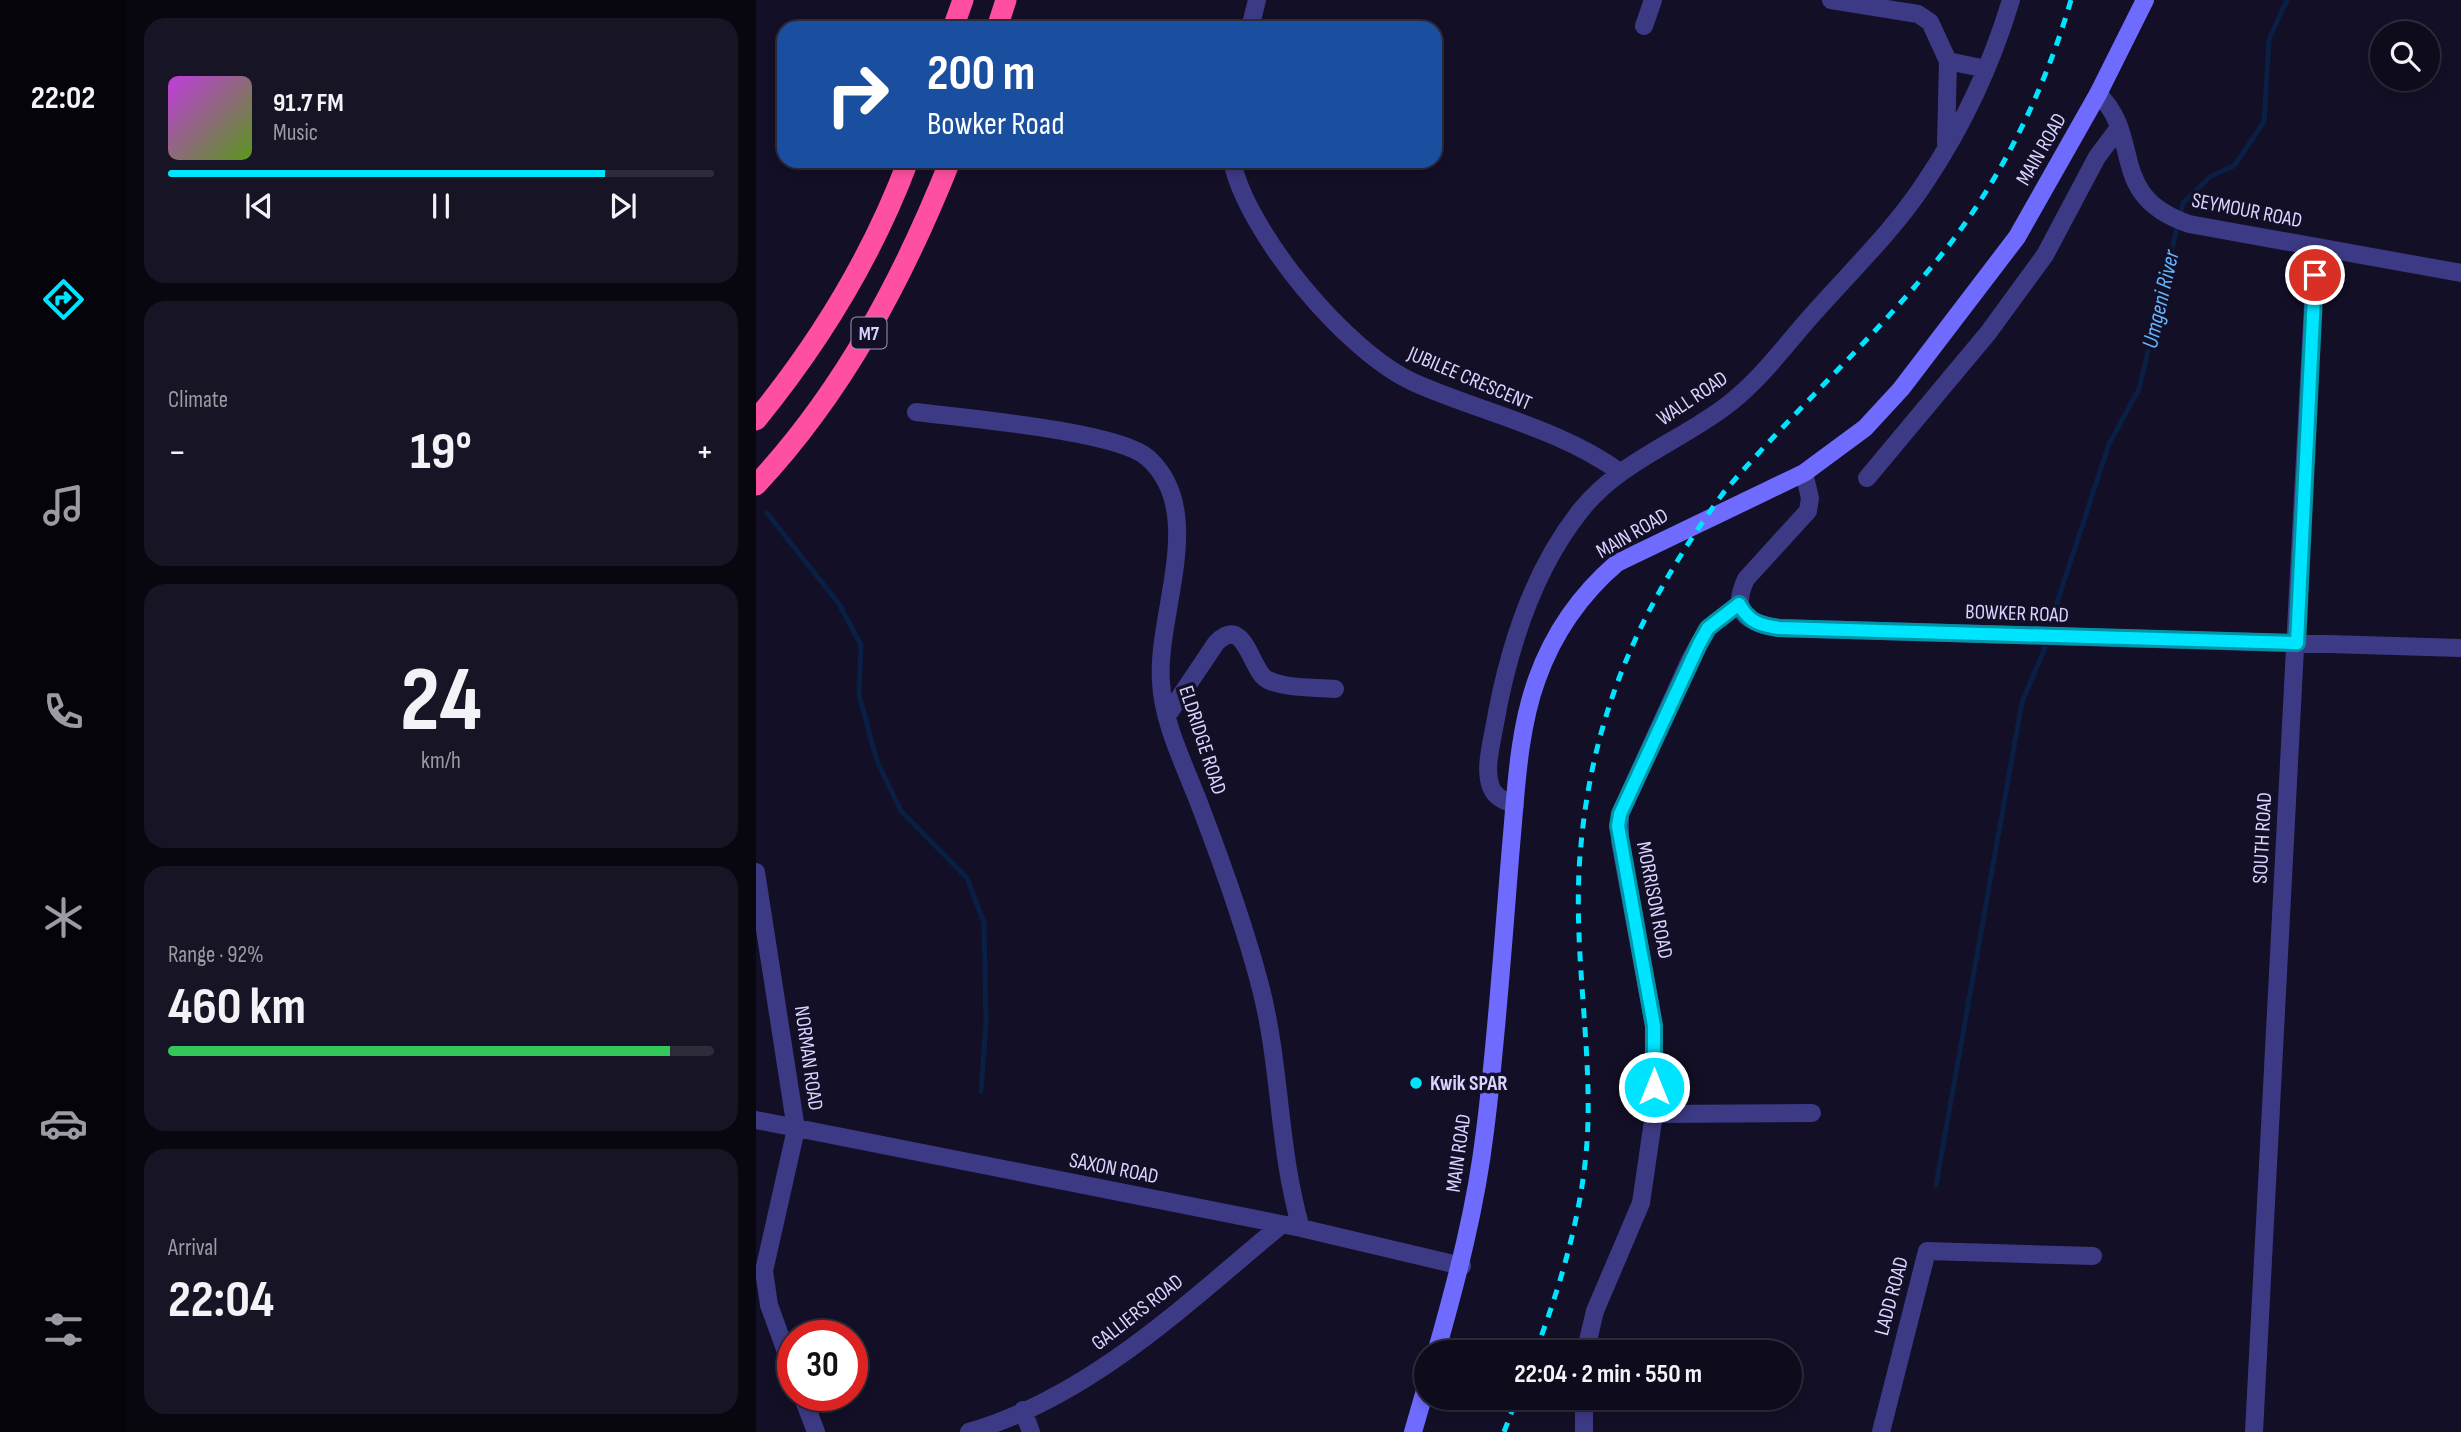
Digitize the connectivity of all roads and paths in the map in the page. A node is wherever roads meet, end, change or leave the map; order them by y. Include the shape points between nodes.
1 (963, 0) edge
2 (1006, 0) edge
3 (1257, 0) edge
4 (1653, 0) edge
5 (1831, 0) edge
6 (2011, 0) edge
7 (2145, 0) edge
8 (956, 21) edge
9 (999, 21) edge
10 (1252, 21) edge
11 (1644, 26) dead end
12 (1948, 61) junction
13 (1986, 69) junction
14 (2098, 94) junction
15 (2118, 129) junction
16 (1946, 147) junction
17 (905, 168) edge
18 (947, 168) edge
19 (1234, 168) edge
20 (2316, 247) junction
21 (2461, 273) edge
22 (916, 412) dead end
23 (756, 420) edge
24 (1620, 472) junction
25 (1804, 473) junction
26 (1867, 478) dead end
27 (756, 485) edge
28 (1739, 604) junction
29 (2297, 643) junction
30 (2461, 648) edge
31 (1335, 690) dead end
32 (1167, 716) junction
33 (1515, 805) junction
34 (756, 872) edge
35 (1812, 1113) dead end
36 (1654, 1114) junction
37 (756, 1120) edge
38 (796, 1129) junction
39 (1281, 1224) junction
40 (1301, 1228) junction
41 (2093, 1256) dead end
42 (1462, 1266) junction
43 (777, 1327) edge
44 (1440, 1340) edge
45 (1588, 1340) edge
46 (1023, 1410) junction
47 (1419, 1410) edge
48 (1584, 1410) edge
49 (808, 1411) edge
50 (816, 1432) edge
51 (970, 1432) edge
52 (1031, 1432) edge
53 (1413, 1432) edge
54 (1584, 1432) edge
55 (1881, 1432) edge
56 (2254, 1432) edge

1 - 8 highway
2 - 9 highway
3 - 10 street
4 - 11 street
5 - 12 street via 1917,14 1930,22
6 - 13 street, WALL ROAD
7 - 14 main road, MAIN ROAD
12 - 13 street
12 - 16 street
13 - 16 street, WALL ROAD
14 - 15 street, SEYMOUR ROAD via 2113,112
14 - 25 main road, MAIN ROAD via 2017,237 1946,334 1865,428
15 - 20 street, SEYMOUR ROAD via 2134,178 2145,199 2163,215
15 - 26 street via 2097,158 2045,255 1988,333
16 - 24 street, WALL ROAD via 1891,226 1746,388 1708,419
17 - 23 highway, M7 via 863,260 823,328
18 - 27 highway, M7 via 919,239 872,330
19 - 24 street, JUBILEE CRESCENT via 1243,198 1275,253 1373,356 1412,382 1581,446
20 - 21 street, SEYMOUR ROAD
20 - 29 street, SOUTH ROAD
22 - 32 street, ELDRIDGE ROAD via 1114,442 1148,458 1163,476 1179,519 1161,653
24 - 33 street, WALL ROAD via 1569,527 1540,579 1516,637 1502,685 1489,768 1493,792
25 - 28 street via 1808,511 1746,579
25 - 33 main road, MAIN ROAD via 1650,545 1617,563 1594,583 1551,647 1536,680
28 - 29 street, BOWKER ROAD via 1757,624 1779,628
28 - 36 street, MORRISON ROAD via 1723,614 1702,639 1620,814 1620,841 1654,1026
29 - 30 street, BOWKER ROAD
29 - 56 street, SOUTH ROAD
31 - 32 street via 1268,680 1255,668 1245,643 1223,636
32 - 40 street, ELDRIDGE ROAD via 1261,991 1286,1162
33 - 42 main road, MAIN ROAD via 1485,1129
34 - 38 street, NORMAN ROAD
35 - 36 street
36 - 45 street, MORRISON ROAD via 1640,1203 1595,1311
37 - 38 street, SAXON ROAD
38 - 39 street, SAXON ROAD
38 - 43 street, NORMAN ROAD via 764,1271
39 - 40 street, SAXON ROAD
39 - 46 street, GALLIERS ROAD via 1135,1347
40 - 42 street, SAXON ROAD
41 - 55 street, LADD ROAD via 1927,1251
42 - 44 main road, MAIN ROAD
46 - 51 street, GALLIERS ROAD
46 - 52 street
47 - 53 main road
48 - 54 street
49 - 50 street

